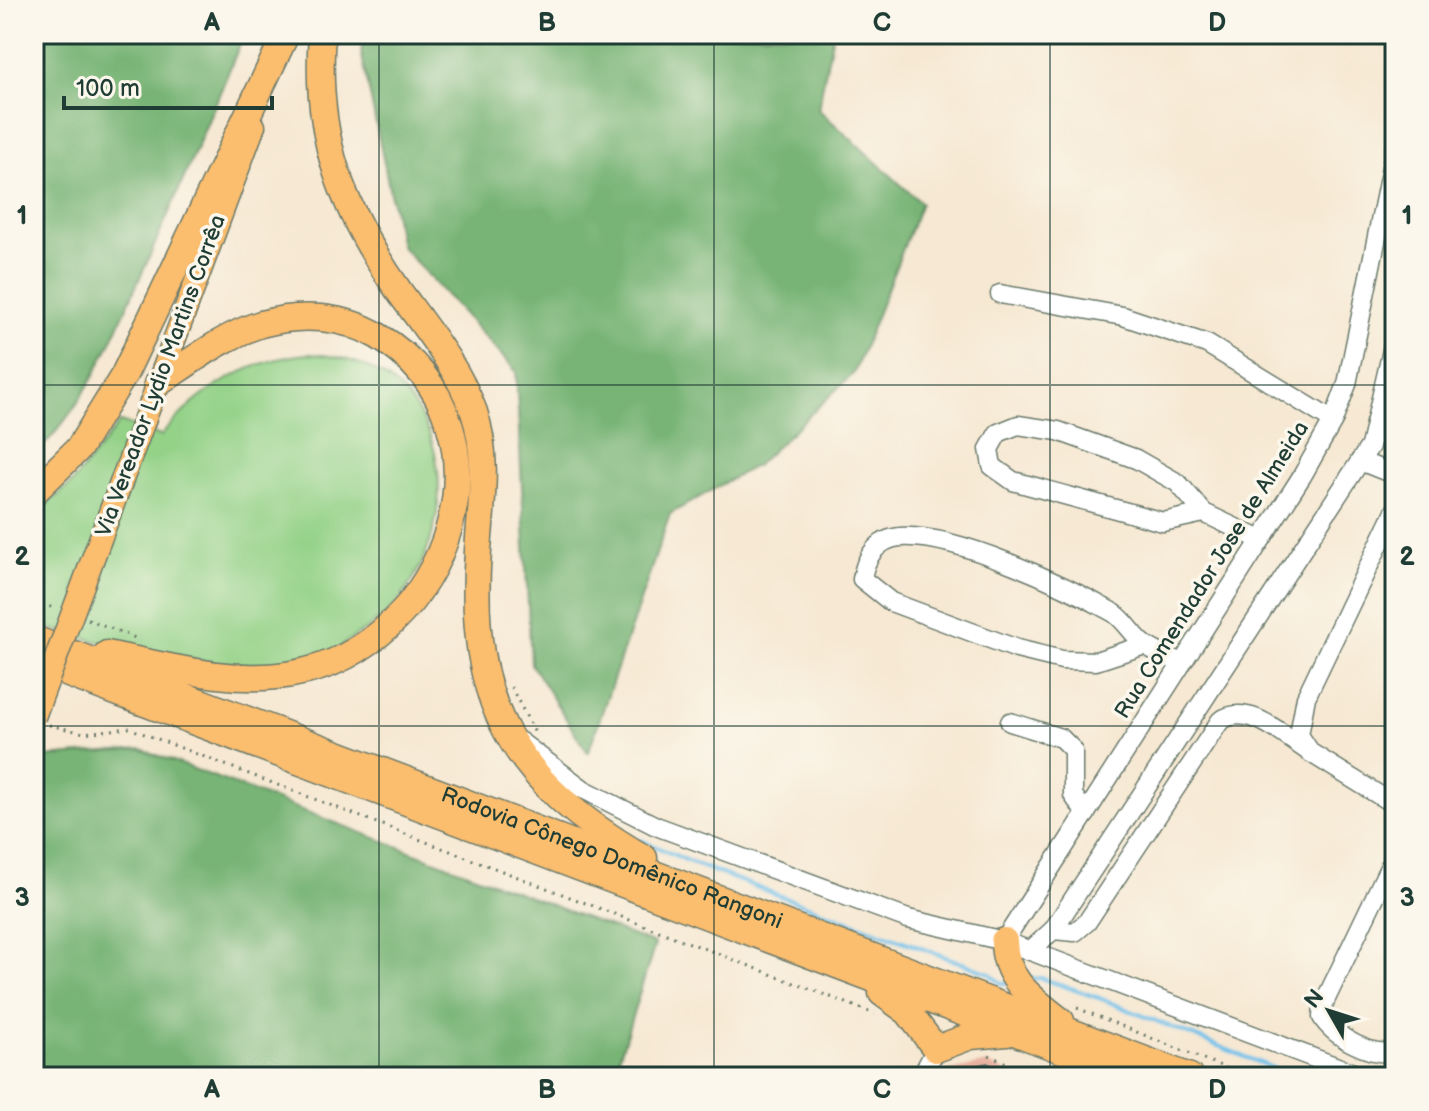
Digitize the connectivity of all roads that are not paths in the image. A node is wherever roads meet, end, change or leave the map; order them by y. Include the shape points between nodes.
1 (286, 34) edge
2 (322, 34) edge
3 (1395, 148) edge
4 (1000, 294) dead end
5 (1395, 337) edge
6 (157, 384) junction
7 (1333, 421) junction
8 (1375, 423) junction
9 (1395, 426) edge
10 (1360, 461) junction
11 (1395, 475) edge
12 (34, 492) edge
13 (1395, 511) edge
14 (1204, 513) junction
15 (1261, 540) junction
16 (1145, 645) junction
17 (35, 653) edge
18 (1182, 663) junction
19 (40, 721) edge
20 (1010, 722) dead end
21 (504, 729) junction
22 (1311, 753) junction
23 (1395, 805) edge
24 (1086, 814) junction
25 (1395, 855) edge
26 (702, 894) junction
27 (1053, 930) junction
28 (1004, 941) junction
29 (1030, 951) junction
30 (852, 972) junction
31 (1335, 1032) junction
32 (1015, 1033) junction
33 (1080, 1036) junction
34 (936, 1049) junction
35 (1395, 1051) edge
36 (1320, 1060) junction
37 (921, 1077) edge
38 (1133, 1077) edge
39 (1190, 1077) edge
40 (1364, 1077) edge

1 - 6 main road, Via Vereador Lydio Martins Corrêa
1 - 12 highway via 117,387 79,448
2 - 21 highway via 320,102 344,200 456,373 475,415 483,473 477,641
3 - 7 street, Rua Comendador Jose de Almeida via 1347,384
4 - 7 street via 1123,316 1207,344
5 - 8 street
6 - 17 highway via 231,337 283,319 337,320 389,343 430,383 455,447 456,501 434,566 410,604 382,630 338,659 295,674 218,675
6 - 19 main road, Via Vereador Lydio Martins Corrêa, bridge
7 - 15 street, Rua Comendador Jose de Almeida
8 - 9 street
8 - 10 street
10 - 11 street
10 - 27 street
13 - 22 street via 1306,697 1299,735
14 - 14 street via 1163,522 1082,502 1013,481 992,466 989,449 998,433 1018,425 1058,431 1136,459 1178,483
14 - 15 street
15 - 18 street, Rua Comendador Jose de Almeida
16 - 16 street via 1117,615 1053,582 941,540 897,537 865,560 862,579 891,602 1017,649 1062,660 1096,661
16 - 18 street
17 - 26 highway, Rodovia Cônego Domênico Rangoni
17 - 30 highway, Rodovia Cônego Domênico Rangoni
18 - 24 street, Rua Comendador Jose de Almeida
20 - 24 street via 1061,738 1073,750 1073,795
21 - 26 highway via 573,813
21 - 28 street via 583,789 656,826 908,919
22 - 23 street
22 - 27 street via 1248,714 1232,713 1220,721 1087,922 1075,932
24 - 28 street, Rua Comendador Jose de Almeida
25 - 31 street via 1323,1005 1322,1017
26 - 33 highway, Rodovia Cônego Domênico Rangoni
27 - 29 street
28 - 29 street
28 - 33 highway via 1006,963 1021,988
29 - 36 street
30 - 32 highway, Rodovia Cônego Domênico Rangoni
30 - 34 highway via 908,1012
31 - 35 street via 1383,1055
31 - 36 street
32 - 34 highway via 971,1036
32 - 38 highway, Rodovia Cônego Domênico Rangoni
33 - 39 highway, Rodovia Cônego Domênico Rangoni
34 - 37 street
36 - 40 street

